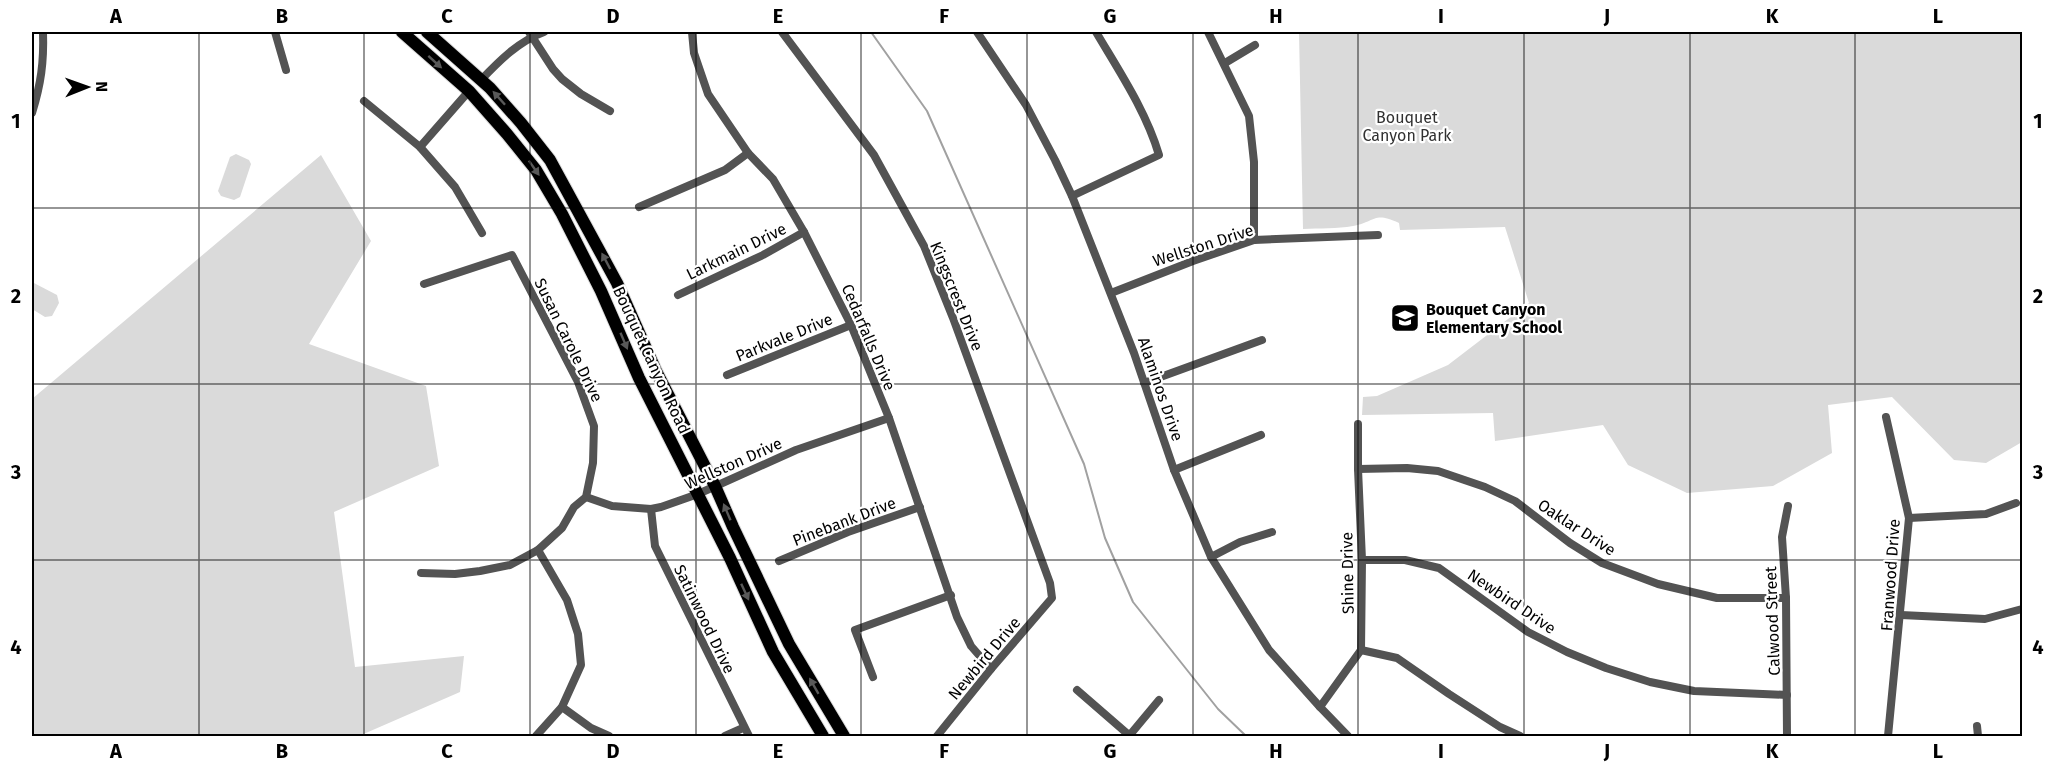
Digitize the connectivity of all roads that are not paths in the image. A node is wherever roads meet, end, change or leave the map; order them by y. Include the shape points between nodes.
1 (43, 32) edge
2 (274, 32) edge
3 (402, 32) edge
4 (427, 32) edge
5 (544, 32) edge
6 (692, 32) edge
7 (782, 32) edge
8 (977, 32) edge
9 (1096, 32) edge
10 (1208, 32) edge
11 (530, 34) edge
12 (1255, 45) dead end
13 (1225, 63) junction
14 (286, 70) dead end
15 (481, 80) junction
16 (469, 91) junction
17 (364, 101) dead end
18 (610, 111) dead end
19 (32, 113) edge
20 (420, 147) junction
21 (748, 153) junction
22 (1072, 196) junction
23 (639, 207) dead end
24 (804, 232) junction
25 (482, 233) dead end
26 (1378, 235) dead end
27 (1254, 240) junction
28 (424, 284) dead end
29 (1111, 293) junction
30 (678, 295) dead end
31 (851, 325) junction
32 (1262, 340) dead end
33 (727, 375) dead end
34 (1144, 383) junction
35 (1886, 417) dead end
36 (889, 418) junction
37 (1358, 424) dead end
38 (1261, 435) dead end
39 (1358, 469) junction
40 (1174, 470) junction
41 (715, 486) junction
42 (698, 494) junction
43 (586, 496) junction
44 (2016, 504) dead end
45 (1788, 506) dead end
46 (920, 507) junction
47 (651, 508) junction
48 (1909, 518) junction
49 (1272, 532) dead end
50 (538, 550) junction
51 (1211, 557) junction
52 (1362, 560) junction
53 (779, 561) dead end
54 (421, 573) dead end
55 (951, 595) junction
56 (1052, 598) joint
57 (1786, 598) junction
58 (2022, 609) edge
59 (1901, 615) junction
60 (1361, 650) junction
61 (991, 669) junction
62 (873, 677) dead end
63 (1077, 690) dead end
64 (1787, 695) junction
65 (1159, 700) dead end
66 (562, 707) junction
67 (1320, 707) junction
68 (1977, 726) dead end
69 (743, 728) junction
70 (536, 736) edge
71 (609, 736) edge
72 (725, 736) edge
73 (749, 736) edge
74 (823, 736) edge
75 (844, 736) edge
76 (937, 736) edge
77 (1130, 736) edge
78 (1348, 736) edge
79 (1520, 736) edge
80 (1787, 736) edge
81 (1888, 736) edge
82 (1978, 736) edge

1 - 19 street via 44,67
2 - 14 street
3 -> 16 main road, Bouquet Canyon Road
4 - 15 main road, Bouquet Canyon Road
5 - 11 street
6 - 21 street, Cedarfalls Drive via 694,53 708,94
7 - 56 street, Kingscrest Drive via 874,155 924,246 1050,582
8 - 22 street, Alaminos Drive via 1026,105
9 - 22 street via 1134,98 1159,154
10 - 13 street
11 - 15 street
11 - 18 street via 562,79
12 - 13 street
13 - 27 street via 1249,116 1254,162
15 - 16 main road
41 -> 15 main road, Bouquet Canyon Road via 571,196 550,160
16 - 20 street
16 -> 42 main road, Bouquet Canyon Road via 536,171 562,214
17 - 20 street
20 - 25 street via 455,186
21 - 23 street via 725,170
21 - 24 street, Cedarfalls Drive via 773,179
22 - 29 street, Alaminos Drive
24 - 30 street, Larkmain Drive
24 - 31 street, Cedarfalls Drive
26 - 27 street, Wellston Drive
27 - 29 street, Wellston Drive
28 - 43 street, Susan Carole Drive via 512,255 578,382 594,426 593,463
29 - 34 street, Alaminos Drive
31 - 33 street, Parkvale Drive
31 - 36 street, Cedarfalls Drive
32 - 34 street
34 - 40 street, Alaminos Drive
35 - 48 street, Franwood Drive
36 - 41 street, Wellston Drive via 796,450
36 - 46 street, Cedarfalls Drive
37 - 39 street, Shine Drive
38 - 40 street
39 - 52 street, Shine Drive
39 - 57 street, Oaklar Drive via 1438,471 1485,487 1515,501 1602,563 1658,584 1717,598
40 - 51 street, Alaminos Drive
41 - 42 street, Wellston Drive
75 -> 41 main road, Bouquet Canyon Road via 789,644
42 - 47 street, Wellston Drive
42 -> 74 main road, Bouquet Canyon Road via 773,652
43 - 47 street, Wellston Drive via 612,506
43 - 50 street, Susan Carole Drive via 562,528
44 - 48 street via 1986,514
45 - 57 street, Calwood Street via 1782,537
46 - 53 street, Pinebank Drive
46 - 55 street, Cedarfalls Drive
47 - 69 street, Satinwood Drive via 655,546
48 - 59 street, Franwood Drive
49 - 51 street
50 - 54 street, Susan Carole Drive via 510,565 480,571
50 - 66 street via 567,600 578,634 581,665
51 - 67 street, Alaminos Drive via 1269,650
52 - 60 street, Shine Drive
52 - 64 street, Newbird Drive via 1405,560 1439,568 1528,632 1606,668 1650,682 1694,691
55 - 61 street, Cedarfalls Drive via 970,646
55 - 62 street via 855,630
56 - 61 street, Newbird Drive
57 - 64 street, Calwood Street
58 - 59 street via 1985,619
59 - 81 street, Franwood Drive
60 - 67 street
60 - 79 street via 1397,658 1500,727
61 - 76 street, Newbird Drive
63 - 77 street
64 - 80 street, Calwood Street
65 - 77 street
66 - 70 street
66 - 71 street
67 - 78 street, Alaminos Drive
68 - 82 street
69 - 72 street
69 - 73 street, Satinwood Drive

